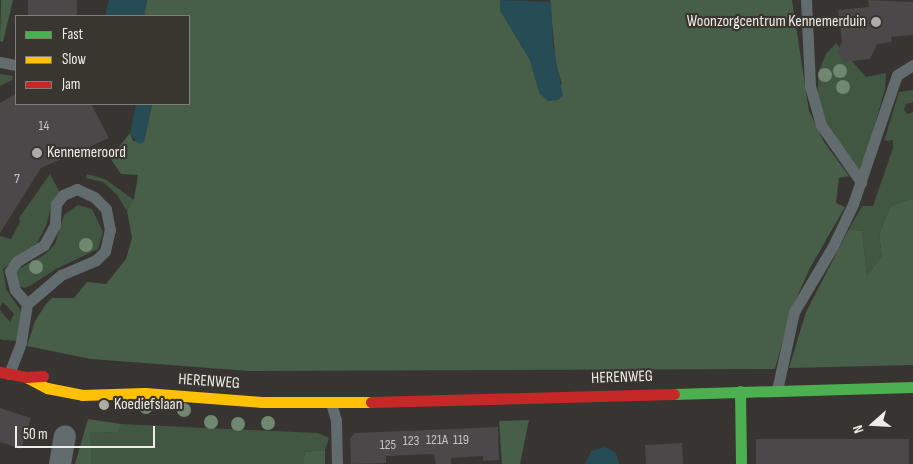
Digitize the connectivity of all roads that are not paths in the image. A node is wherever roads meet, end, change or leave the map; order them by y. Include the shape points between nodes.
1 (806, 0) edge
2 (0, 62) edge
3 (15, 65) edge
4 (913, 65) edge
5 (861, 182) junction
6 (27, 304) junction
7 (5, 373) edge
8 (59, 376) dead end
9 (26, 377) junction
10 (105, 382) dead end
11 (913, 387) edge
12 (777, 390) junction
13 (740, 391) junction
14 (145, 393) junction
15 (331, 402) junction
16 (65, 436) dead end
17 (60, 464) edge
18 (337, 464) edge
19 (741, 464) edge

1 - 5 lane via 810,86 821,124
2 - 3 lane
4 - 5 lane via 897,75
5 - 12 lane via 833,246 794,312
6 - 6 lane via 61,275 96,260 105,251 110,230 106,209 94,197 77,189 63,195 56,204 55,226 44,245 17,261 10,271 15,290
6 - 7 lane via 21,342
7 - 9 main road, HERENWEG
8 - 9 main road, HERENWEG
9 - 14 main road, HERENWEG via 47,388 72,394 103,397
10 - 14 main road, HERENWEG
11 - 12 main road, HERENWEG
12 - 13 main road, HERENWEG
13 - 15 main road, HERENWEG
13 - 19 main road
14 - 15 main road, HERENWEG via 262,402
15 - 18 lane via 336,420
16 - 17 street

